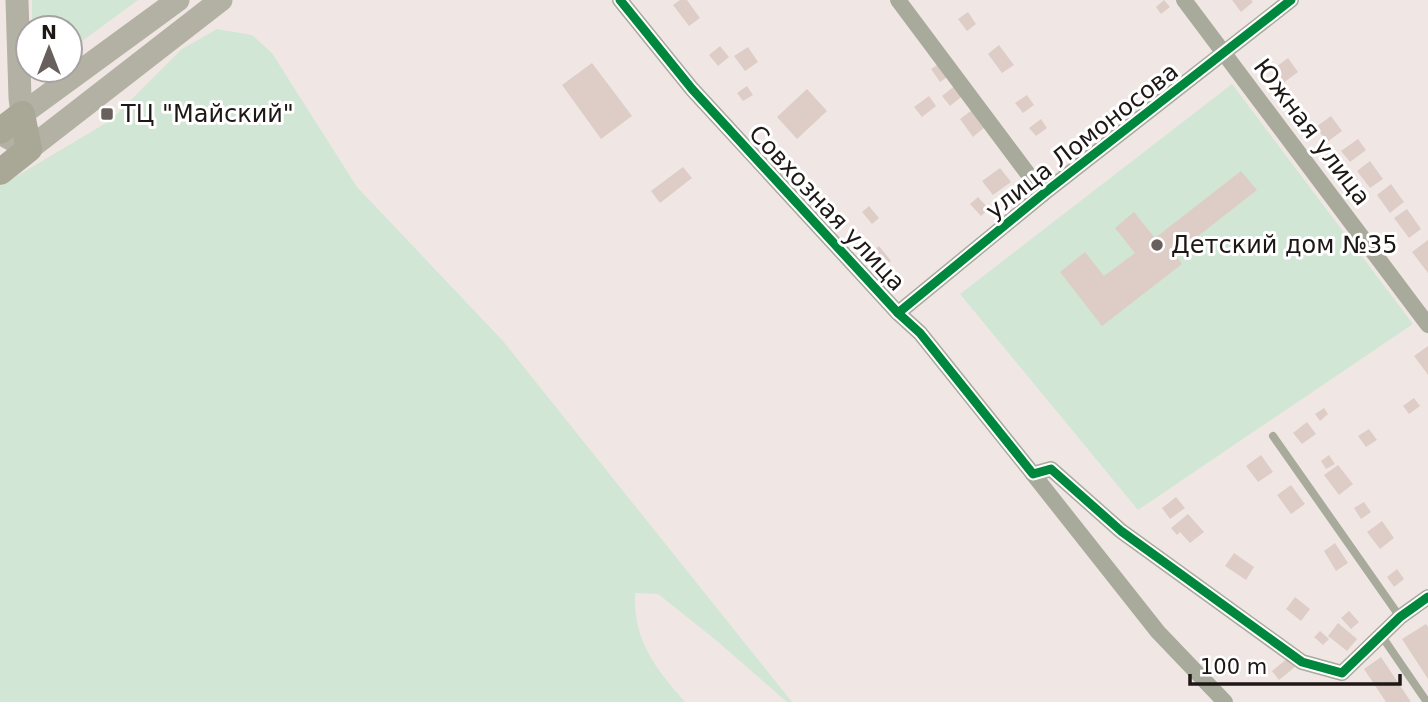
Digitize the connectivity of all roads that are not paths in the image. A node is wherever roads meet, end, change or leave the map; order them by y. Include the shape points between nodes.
1 (17, 0) edge
2 (178, 0) edge
3 (221, 0) edge
4 (620, 0) edge
5 (898, 0) edge
6 (1184, 0) edge
7 (1291, 0) edge
8 (1224, 54) junction
9 (22, 114) junction
10 (0, 132) edge
11 (29, 149) junction
12 (0, 172) edge
13 (1043, 194) junction
14 (898, 313) junction
15 (1428, 325) edge
16 (1273, 436) dead end
17 (1033, 474) junction
18 (1426, 602) edge
19 (1400, 617) junction
20 (1381, 635) junction
21 (1225, 702) edge
22 (1427, 702) edge

1 - 9 main road
2 - 9 main road
3 - 11 main road
4 - 14 street, Совхозная улица via 692,89
5 - 13 street
6 - 8 street, Южная улица
7 - 8 street, улица Ломоносова
8 - 13 street, улица Ломоносова
8 - 15 street, Южная улица
9 - 10 main road
9 - 11 main road
10 - 11 main road
11 - 12 main road
13 - 14 street, улица Ломоносова
14 - 17 street, Совхозная улица via 920,333
16 - 19 lane
17 - 20 street via 1051,469 1121,531 1302,662 1342,673
17 - 21 street, Совхозная улица via 1158,632
18 - 19 street
19 - 20 street
20 - 22 lane

